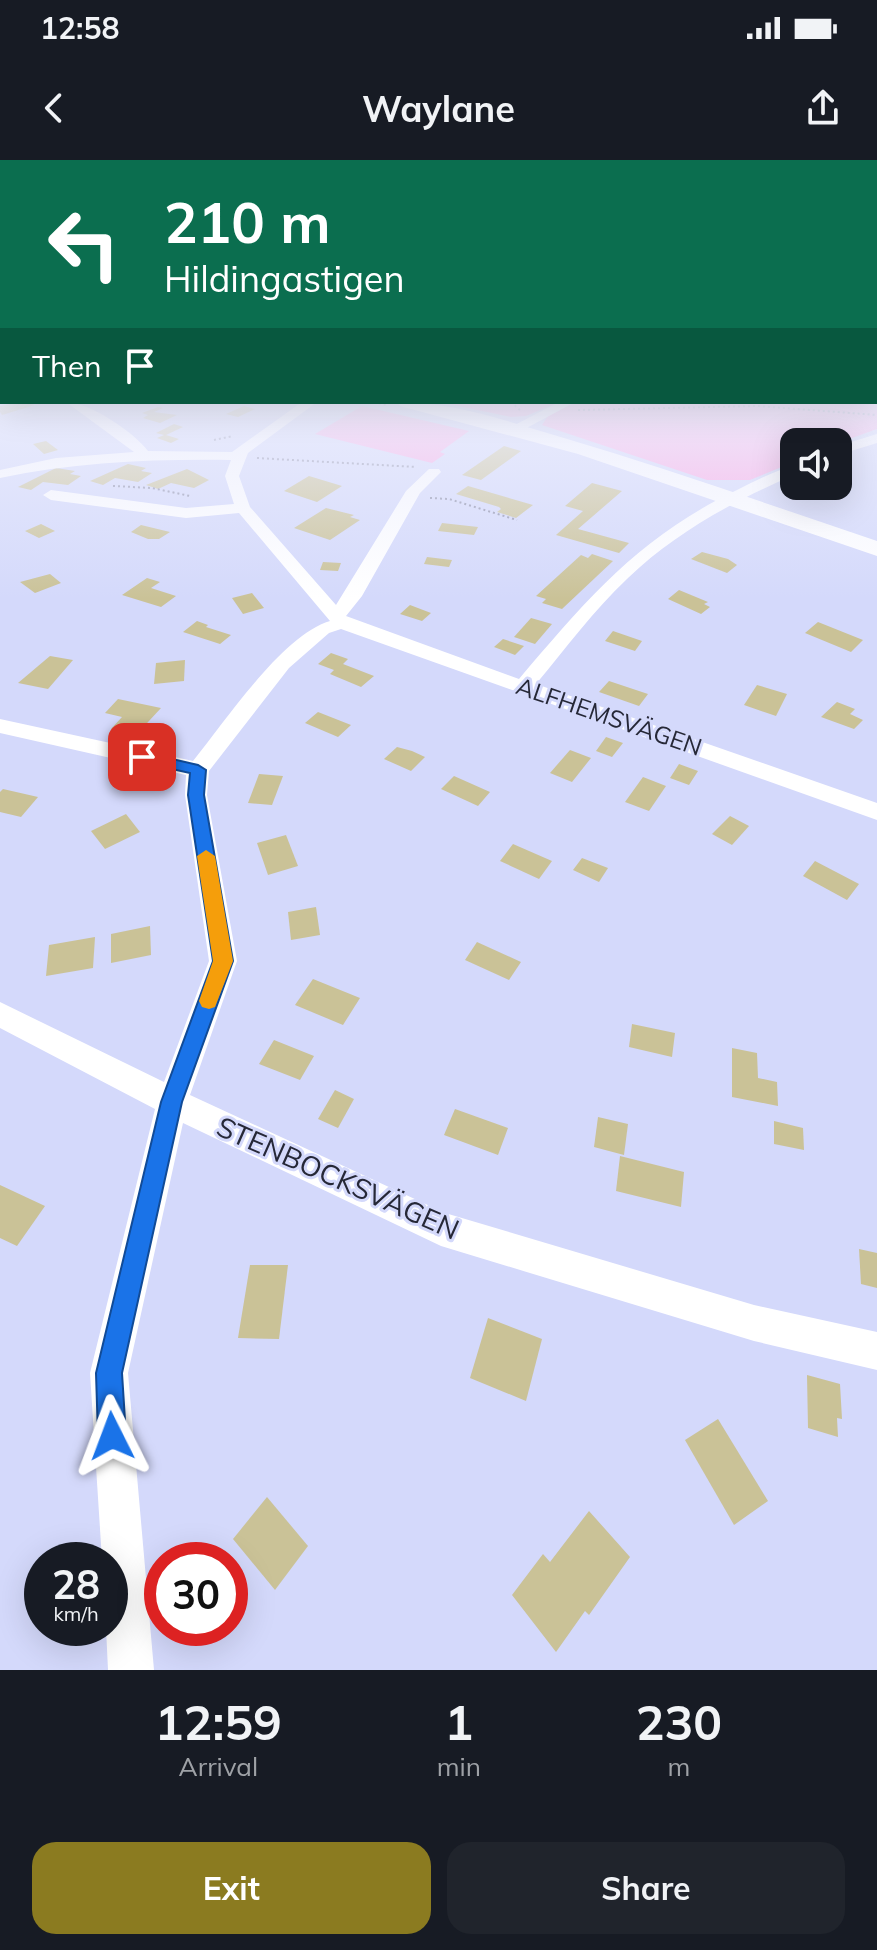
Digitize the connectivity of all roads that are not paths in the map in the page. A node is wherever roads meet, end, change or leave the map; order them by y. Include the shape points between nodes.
1 (100, 458) edge
2 (239, 458) edge
3 (608, 458) edge
4 (434, 472) road end
5 (0, 474) edge
6 (780, 476) edge
7 (51, 495) dead end
8 (728, 498) junction
9 (243, 508) junction
10 (877, 549) edge
11 (339, 619) junction
12 (523, 687) junction
13 (0, 726) edge
14 (198, 770) junction
15 (877, 812) edge
16 (0, 1014) edge
17 (172, 1102) junction
18 (877, 1351) edge
19 (131, 1670) edge

1 - 5 street
2 - 9 street via 232,476
3 - 8 street
4 - 11 street via 412,496
6 - 8 street
7 - 9 street via 186,513
8 - 10 street
8 - 12 street via 640,558
9 - 11 street
11 - 12 street, ALFHEMSVÄGEN
11 - 14 street via 282,664
12 - 15 street, ALFHEMSVÄGEN
13 - 14 street
14 - 17 street via 196,795 223,961
16 - 17 street, STENBOCKSVÄGEN
17 - 18 street, STENBOCKSVÄGEN via 441,1229 754,1323
17 - 19 street via 109,1373

